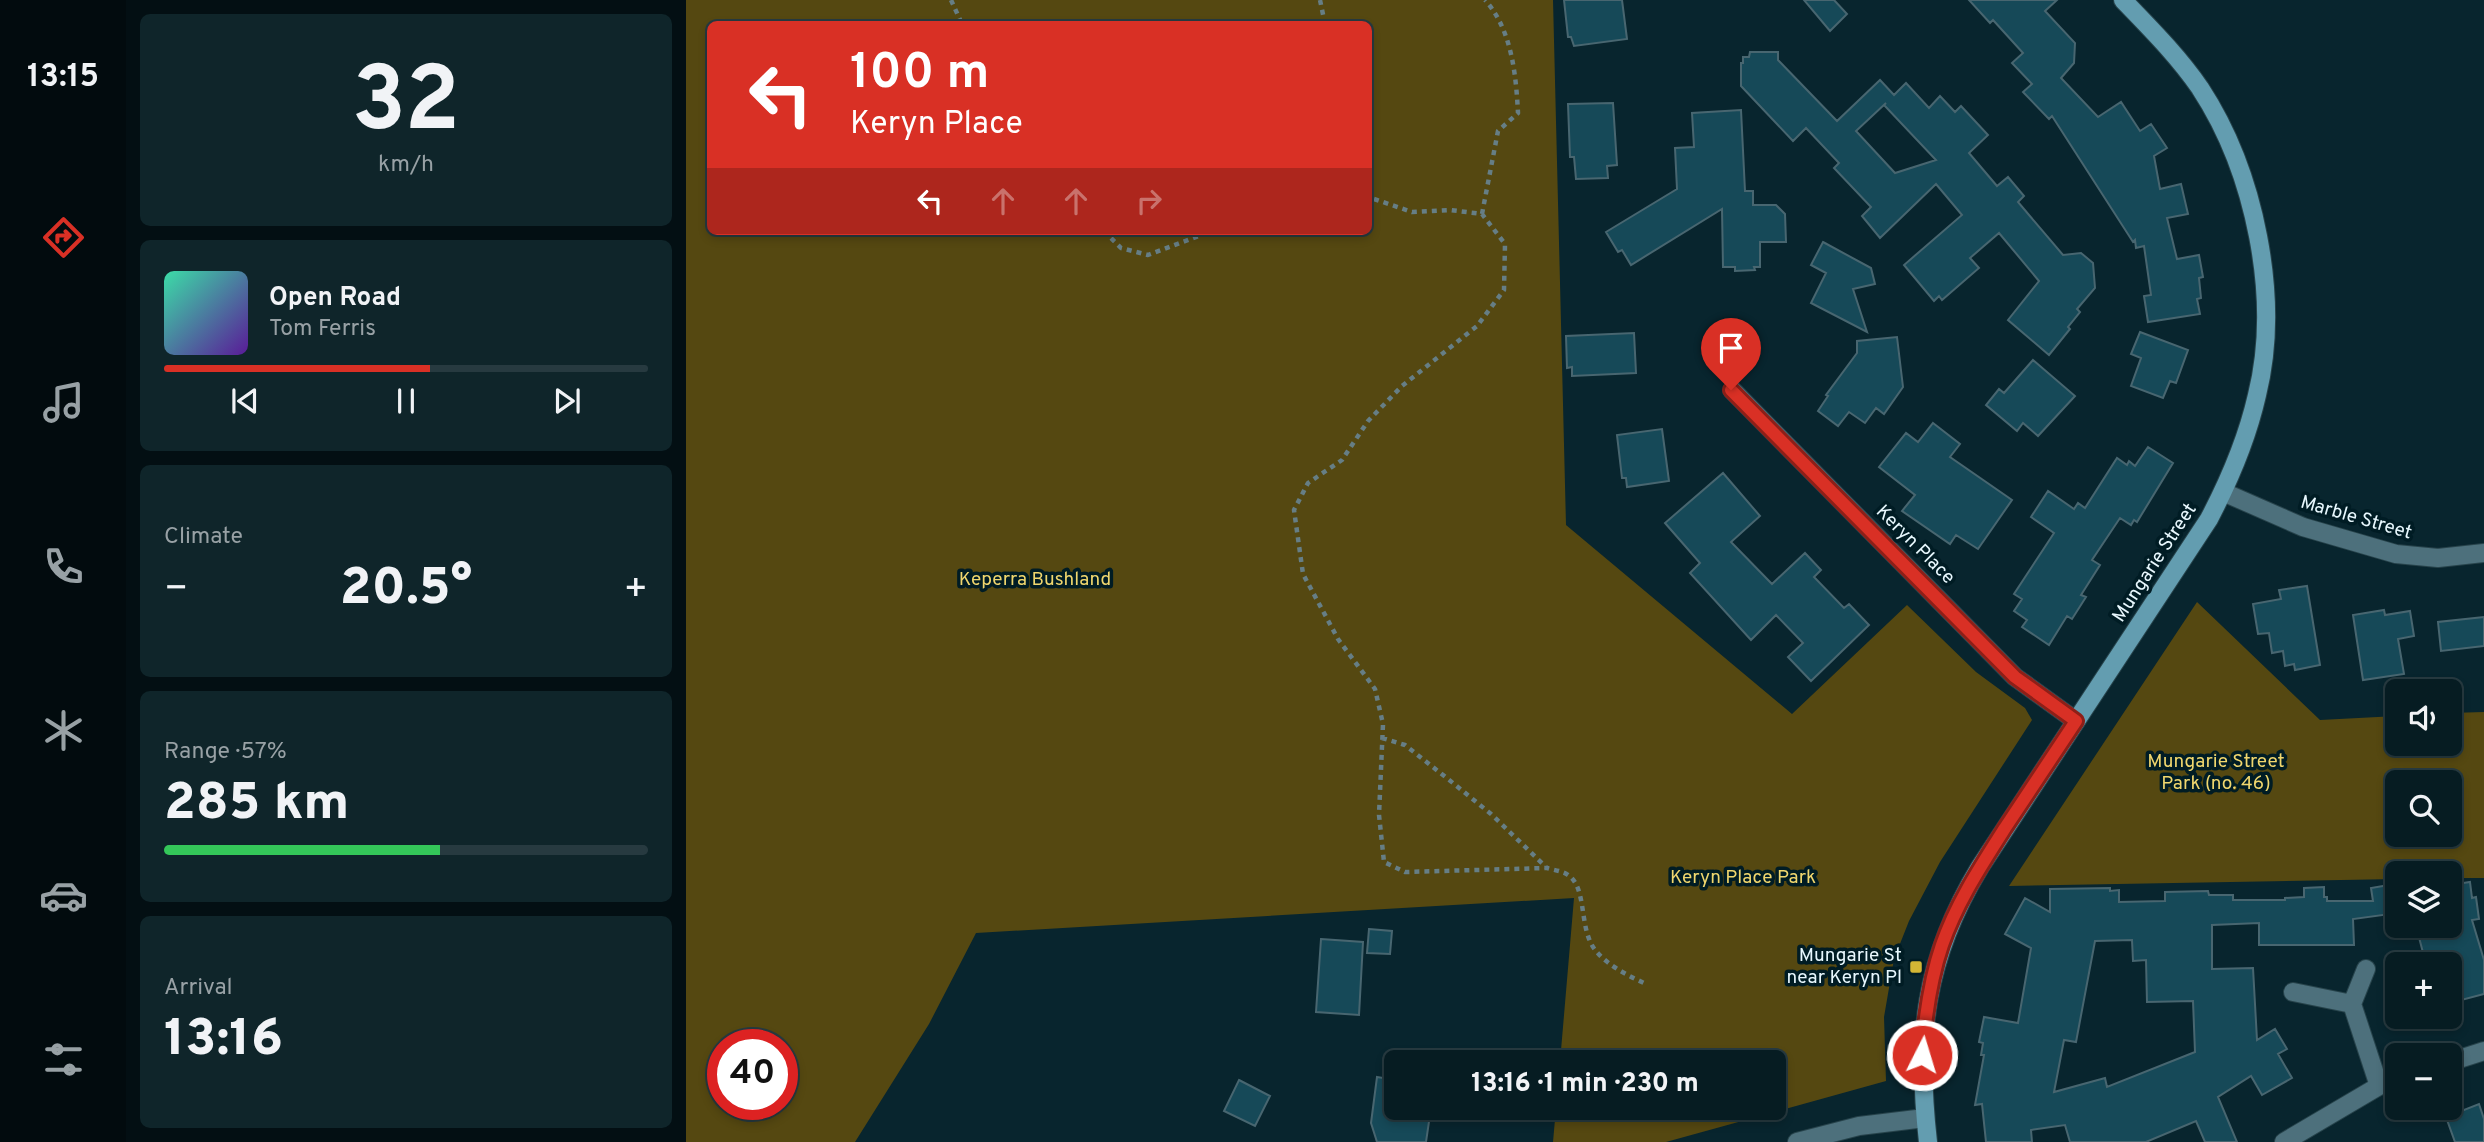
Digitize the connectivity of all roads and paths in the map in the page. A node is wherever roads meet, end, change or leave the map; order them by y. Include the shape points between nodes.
1 (951, 0) edge
2 (1320, 0) edge
3 (1485, 0) edge
4 (2123, 0) edge
5 (961, 21) edge
6 (1324, 21) edge
7 (1372, 196) edge
8 (1482, 214) junction
9 (1108, 235) edge
10 (1202, 235) edge
11 (1731, 390) dead end
12 (2223, 492) junction
13 (2484, 553) edge
14 (2076, 721) junction
15 (1382, 738) junction
16 (1547, 868) junction
17 (2366, 969) dead end
18 (1646, 985) dead end
19 (2293, 992) dead end
20 (2352, 1003) junction
21 (2484, 1051) edge
22 (2462, 1058) edge
23 (2385, 1084) edge
24 (2378, 1086) junction
25 (1925, 1118) junction
26 (1797, 1142) edge
27 (1928, 1142) edge
28 (2284, 1142) edge

1 - 5 path
2 - 6 path
3 - 8 path via 1494,10 1515,66 1518,113 1498,131
4 - 12 street, Mungarie Street via 2202,90 2233,153 2259,243 2266,290 2263,362 2251,420
7 - 8 path via 1412,212
8 - 15 path via 1505,244 1504,290 1477,326 1368,421 1342,460 1308,483 1294,510 1303,574 1338,639 1375,689
9 - 10 path via 1121,248 1148,255
11 - 14 street, Keryn Place via 2015,677
12 - 13 street, Marble Street via 2303,527 2396,554 2438,558
12 - 14 street, Mungarie Street
14 - 25 street, Mungarie Street via 1980,867 1950,924 1933,974 1924,1029
15 - 16 path via 1405,745 1491,814
15 - 16 path via 1379,815 1384,862 1405,872
16 - 18 path via 1568,875 1580,890 1583,923 1595,951
17 - 20 street
19 - 20 street
20 - 24 street
21 - 22 street
23 - 24 street
24 - 28 street
25 - 26 street via 1859,1126
25 - 27 street, Mungarie Street

